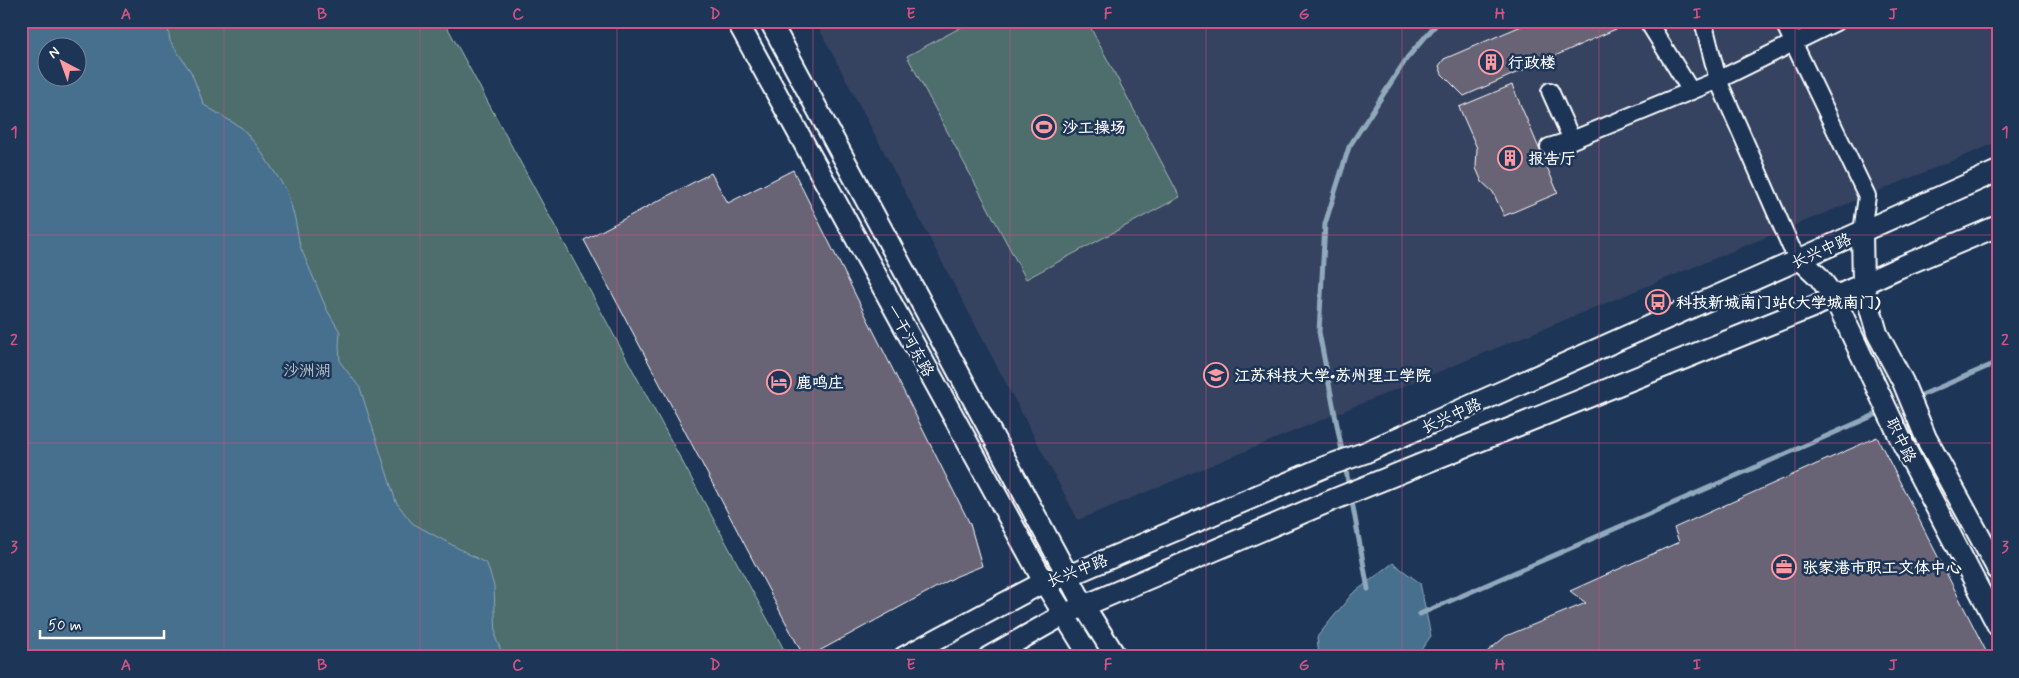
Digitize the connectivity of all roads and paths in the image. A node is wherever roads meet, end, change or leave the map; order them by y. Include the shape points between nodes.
1 (737, 21) edge
2 (770, 21) edge
3 (1703, 21) edge
4 (1783, 21) edge
5 (1838, 21) edge
6 (1650, 25) dead end
7 (1793, 43) junction
8 (1718, 80) junction
9 (1550, 91) dead end
10 (1691, 91) junction
11 (1572, 140) junction
12 (1549, 147) dead end
13 (1998, 171) edge
14 (1998, 226) edge
15 (1862, 232) junction
16 (1800, 260) junction
17 (1863, 284) junction
18 (1834, 297) junction
19 (1998, 570) edge
20 (1068, 576) junction
21 (1044, 582) junction
22 (1084, 606) junction
23 (1064, 614) junction
24 (1998, 626) edge
25 (904, 657) edge
26 (989, 657) edge
27 (1090, 657) edge
28 (1116, 657) edge

1 - 21 street, 一干河东路
2 - 20 street, 一干河东路
3 - 8 street
4 - 7 street
5 - 7 street
6 - 10 street
7 - 8 street
7 - 15 street via 1867,196
8 - 10 street
8 - 16 street via 1791,247
9 - 11 street
10 - 11 street
11 - 12 street
13 - 15 street, 长兴中路
14 - 17 street
15 - 16 street, 长兴中路
15 - 17 street, 职中路
16 - 18 street, 职中路
16 - 20 street, 长兴中路 via 1364,453 1326,466
17 - 18 street
17 - 19 street, 职中路 via 1877,333 1903,382 1926,438
18 - 22 street via 1335,499
18 - 24 street, 职中路 via 1903,444
20 - 21 street, 长兴中路
20 - 22 street, 一干河东路
21 - 23 street, 一干河东路
21 - 25 street, 长兴中路
22 - 23 street
22 - 28 street, 一干河东路
23 - 26 street
23 - 27 street, 一干河东路

